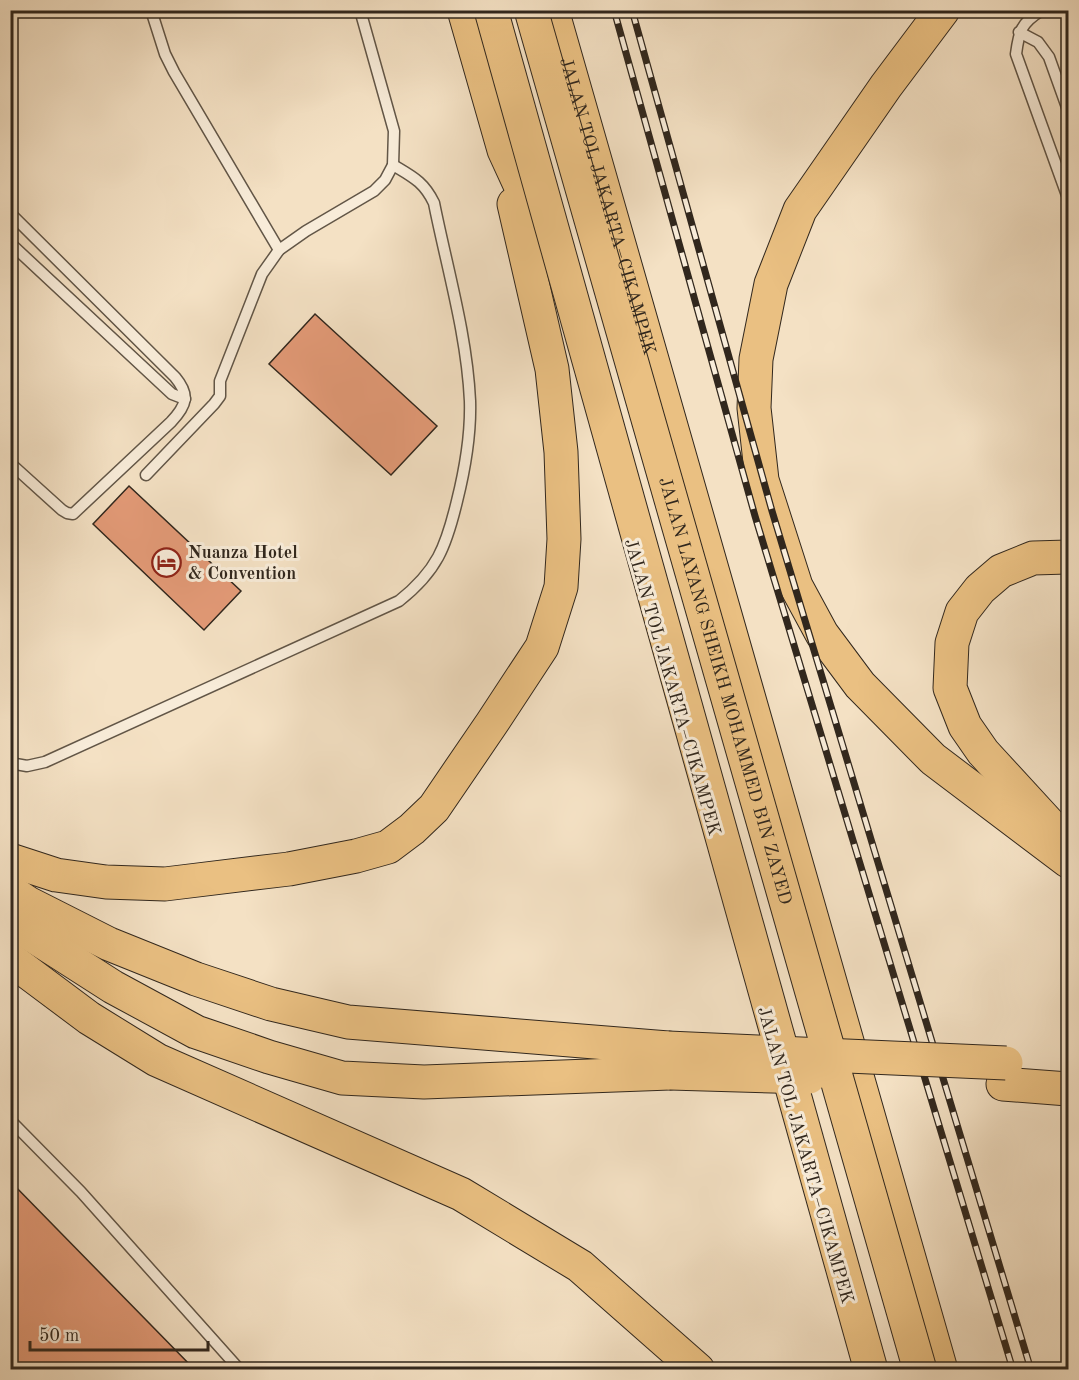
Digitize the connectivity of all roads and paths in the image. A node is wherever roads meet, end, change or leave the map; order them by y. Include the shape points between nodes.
1 (151, 10) edge
2 (360, 10) edge
3 (464, 10) edge
4 (491, 10) edge
5 (531, 10) edge
6 (552, 10) edge
7 (943, 10) edge
8 (1042, 10) edge
9 (1019, 32) junction
10 (1068, 110) edge
11 (504, 150) junction
12 (393, 165) junction
13 (1068, 198) edge
14 (12, 218) edge
15 (10, 243) edge
16 (279, 250) junction
17 (185, 399) junction
18 (10, 462) edge
19 (146, 475) dead end
20 (1068, 557) edge
21 (10, 763) edge
22 (1068, 846) edge
23 (10, 860) edge
24 (1068, 861) edge
25 (10, 891) edge
26 (10, 921) edge
27 (10, 959) edge
28 (669, 1060) junction
29 (1068, 1069) edge
30 (1005, 1073) junction
31 (1068, 1089) edge
32 (10, 1120) edge
33 (240, 1370) edge
34 (698, 1370) edge
35 (869, 1370) edge
36 (920, 1370) edge
37 (941, 1370) edge

1 - 16 lane via 174,72
2 - 12 lane via 394,131
3 - 11 highway, JALAN TOL JAKARTA–CIKAMPEK
4 - 35 highway, bridge
5 - 36 highway, JALAN LAYANG SHEIKH MOHAMMED BIN ZAYED, bridge
6 - 37 highway, JALAN TOL JAKARTA–CIKAMPEK
7 - 24 highway via 801,210 771,284 756,359 754,408 762,480 796,586 822,634 860,685 933,759
8 - 9 lane
9 - 10 lane via 1038,42 1049,57
9 - 13 lane via 1016,54
11 - 23 highway via 552,369 561,452 561,587 542,647 440,798 412,829 388,847 289,869 165,884 56,875
11 - 35 highway, JALAN TOL JAKARTA–CIKAMPEK via 544,234
12 - 16 lane via 375,191
12 - 21 lane via 428,189 434,203 465,356 470,403 464,470 450,533 435,566 399,601 45,762 27,766
14 - 17 lane via 184,386
15 - 17 lane via 172,394
16 - 19 lane via 262,274 220,381 220,396
17 - 18 lane via 183,409 171,422 73,514 62,510
20 - 22 highway via 1033,558 1001,571 980,588 962,612 952,643 951,688 965,726 983,752
25 - 28 highway via 109,944 271,1004 348,1022
26 - 28 highway via 113,987 196,1032 342,1078 424,1082
27 - 34 highway via 88,1018 158,1060 461,1194 580,1266
28 - 30 highway, bridge
29 - 30 highway
30 - 31 highway
32 - 33 lane via 81,1192

